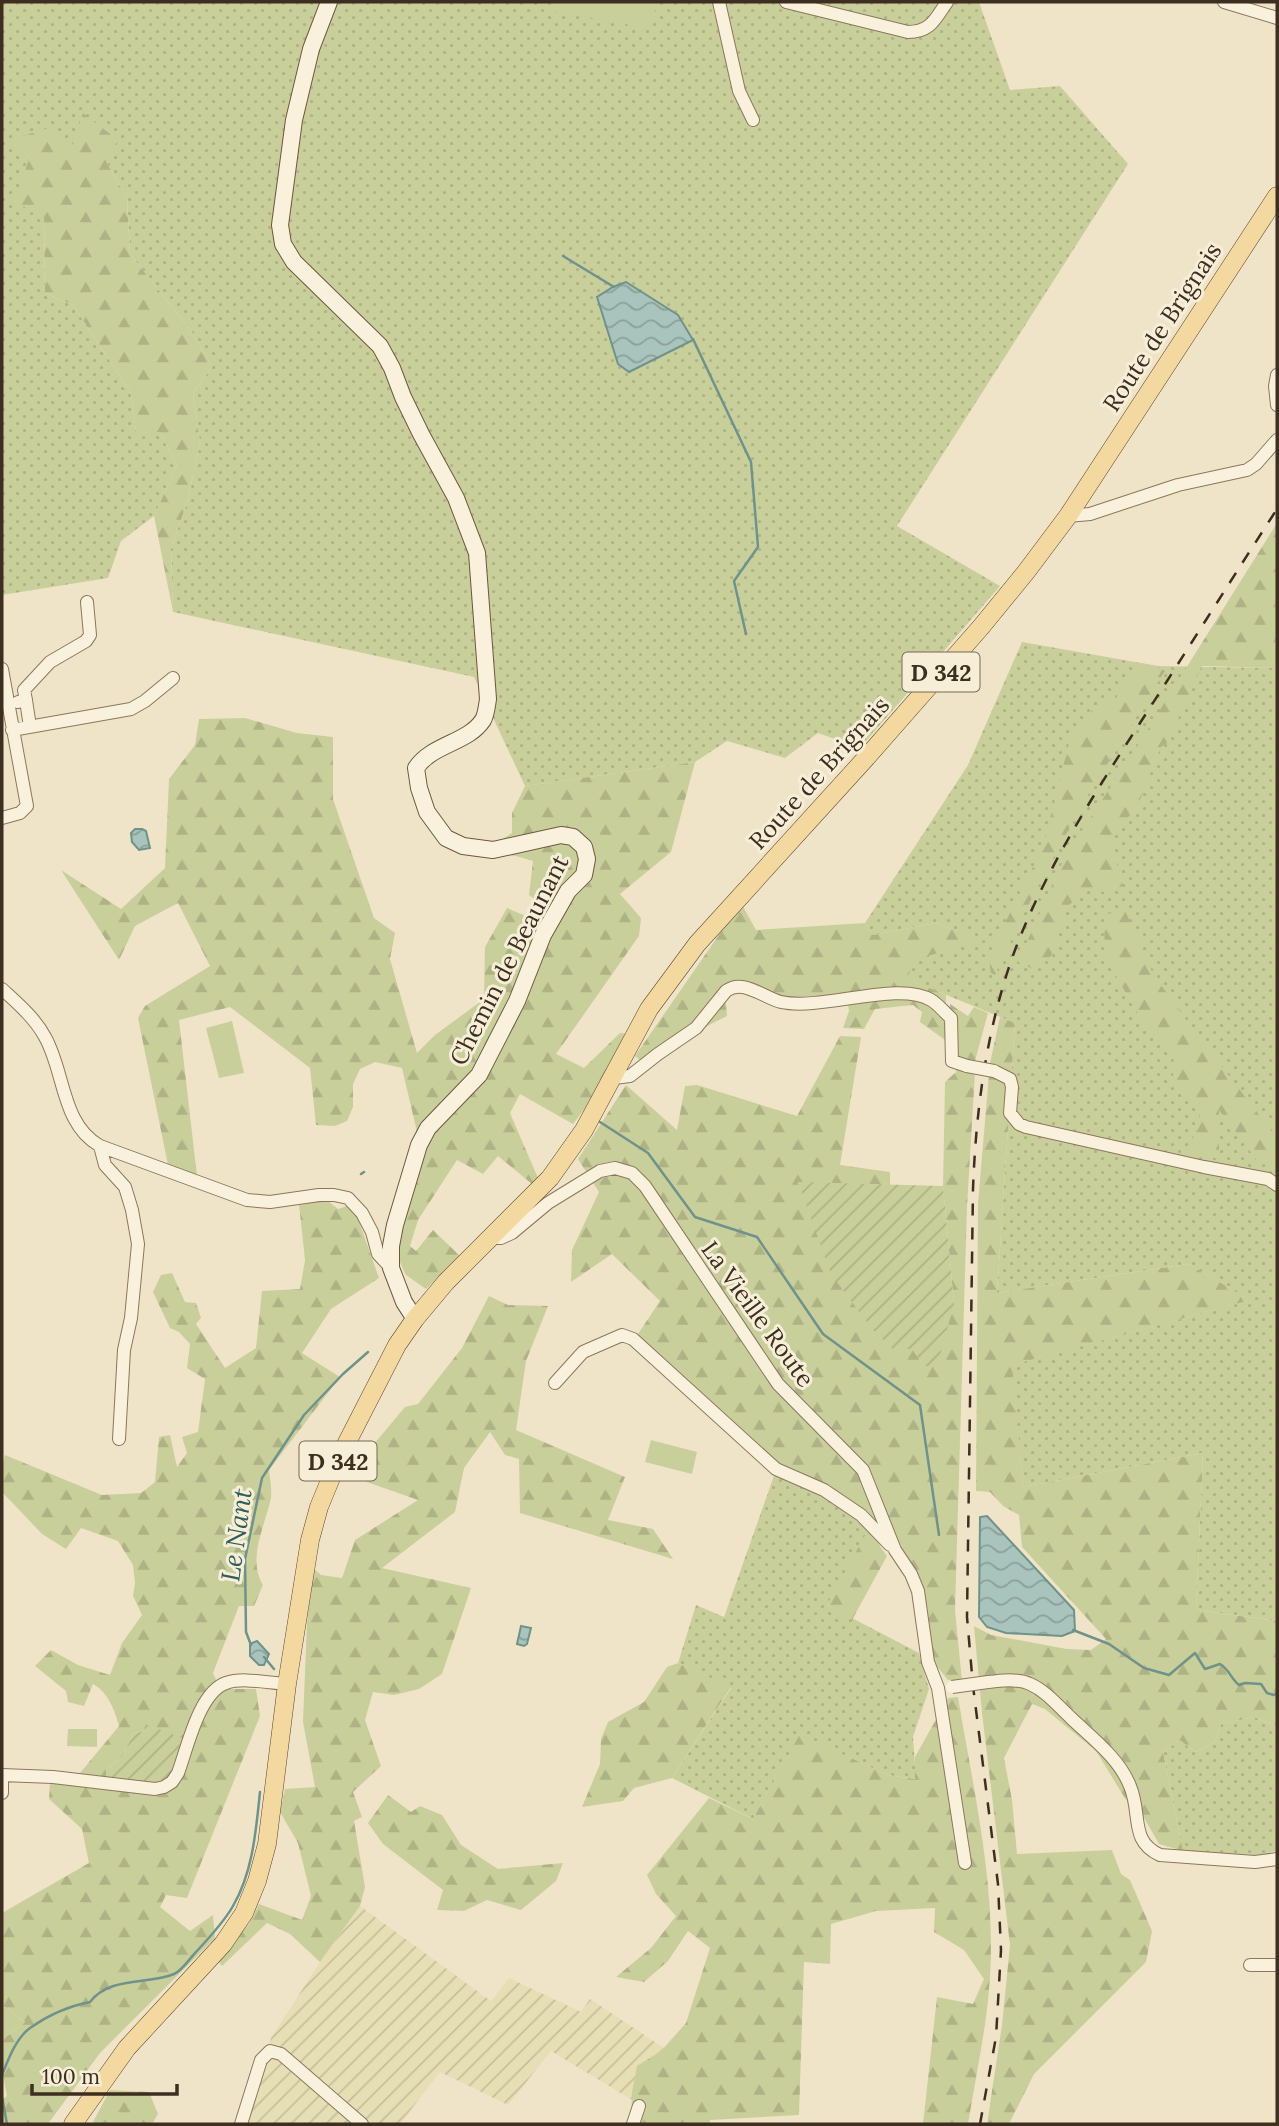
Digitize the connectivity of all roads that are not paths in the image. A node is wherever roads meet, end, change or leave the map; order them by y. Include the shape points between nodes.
1 (329, 2) edge
2 (719, 2) edge
3 (786, 2) edge
4 (947, 2) edge
5 (1224, 2) edge
6 (1277, 18) edge
7 (753, 120) dead end
8 (1277, 196) edge
9 (1277, 374) edge
10 (1277, 405) edge
11 (1277, 440) edge
12 (1068, 516) junction
13 (87, 602) dead end
14 (2, 669) edge
15 (173, 678) dead end
16 (26, 700) junction
17 (7, 704) junction
18 (30, 727) junction
19 (12, 730) junction
20 (2, 818) edge
21 (2, 989) edge
22 (614, 1078) junction
23 (100, 1146) junction
24 (1277, 1185) edge
25 (489, 1238) junction
26 (391, 1268) junction
27 (415, 1319) junction
28 (555, 1383) dead end
29 (119, 1439) dead end
30 (895, 1550) junction
31 (287, 1684) junction
32 (938, 1688) junction
33 (2, 1775) edge
34 (2, 1793) edge
35 (1277, 1859) edge
36 (965, 1863) dead end
37 (1250, 1965) dead end
38 (1277, 1965) edge
39 (639, 2106) dead end
40 (74, 2124) edge
41 (241, 2124) edge
42 (362, 2124) edge
43 (633, 2124) edge

1 - 26 street, Chemin de Beaunant via 311,49 294,120 280,225 283,244 295,262 380,346 456,498 477,553 480,575 488,699 484,719 472,731 423,758 416,768 419,788 433,821 446,838 463,846 493,850 561,835 584,846 587,859 584,875 568,891 544,935 479,1075 428,1128 419,1145 395,1225
2 - 7 street via 738,92
3 - 4 street via 908,32 921,32
5 - 6 street
8 - 12 main road, Route de Brignais / D 342
9 - 10 street
11 - 12 street via 1247,470 1178,485 1090,514
12 - 22 main road, Route de Brignais / D 342 via 972,637 697,944 649,1009
13 - 16 street via 90,635 50,662 24,690
14 - 17 street
15 - 18 street via 131,709
16 - 17 street
16 - 18 street
17 - 19 street
18 - 19 street
19 - 20 street via 27,806
21 - 23 street via 43,1033 70,1111 80,1129
22 - 24 street, bridge via 630,1076 696,1028 726,991 739,986 781,1002 907,992 930,1000 951,1018 952,1061 1010,1079 1010,1113 1019,1124 1268,1179
22 - 25 main road, Route de Brignais / D 342 via 550,1178
23 - 26 street via 247,1200 270,1202 319,1195 348,1198 362,1213 379,1254
23 - 29 street via 105,1165 125,1187 138,1244 124,1350
25 - 27 main road, D 342
25 - 30 street, La Vieille Route via 512,1233 548,1203 600,1171 615,1168 632,1173 778,1384 863,1470
26 - 27 street, Chemin de Beaunant
27 - 31 main road, D 342 via 340,1456 319,1507
28 - 30 street via 583,1352 622,1335 632,1339 776,1469 824,1490 861,1515
30 - 32 street, La Vieille Route via 918,1591 930,1670
31 - 33 street via 228,1682 217,1687 200,1711 178,1773 164,1787
31 - 40 main road, D 342 via 267,1844 244,1913 223,1944 127,2048
32 - 35 street, bridge via 1014,1680 1047,1695 1120,1767 1136,1801 1140,1838 1148,1849 1160,1855 1255,1862
32 - 36 street, La Vieille Route
33 - 34 street
37 - 38 street
39 - 43 street
41 - 42 street via 261,2060 270,2051 281,2054

